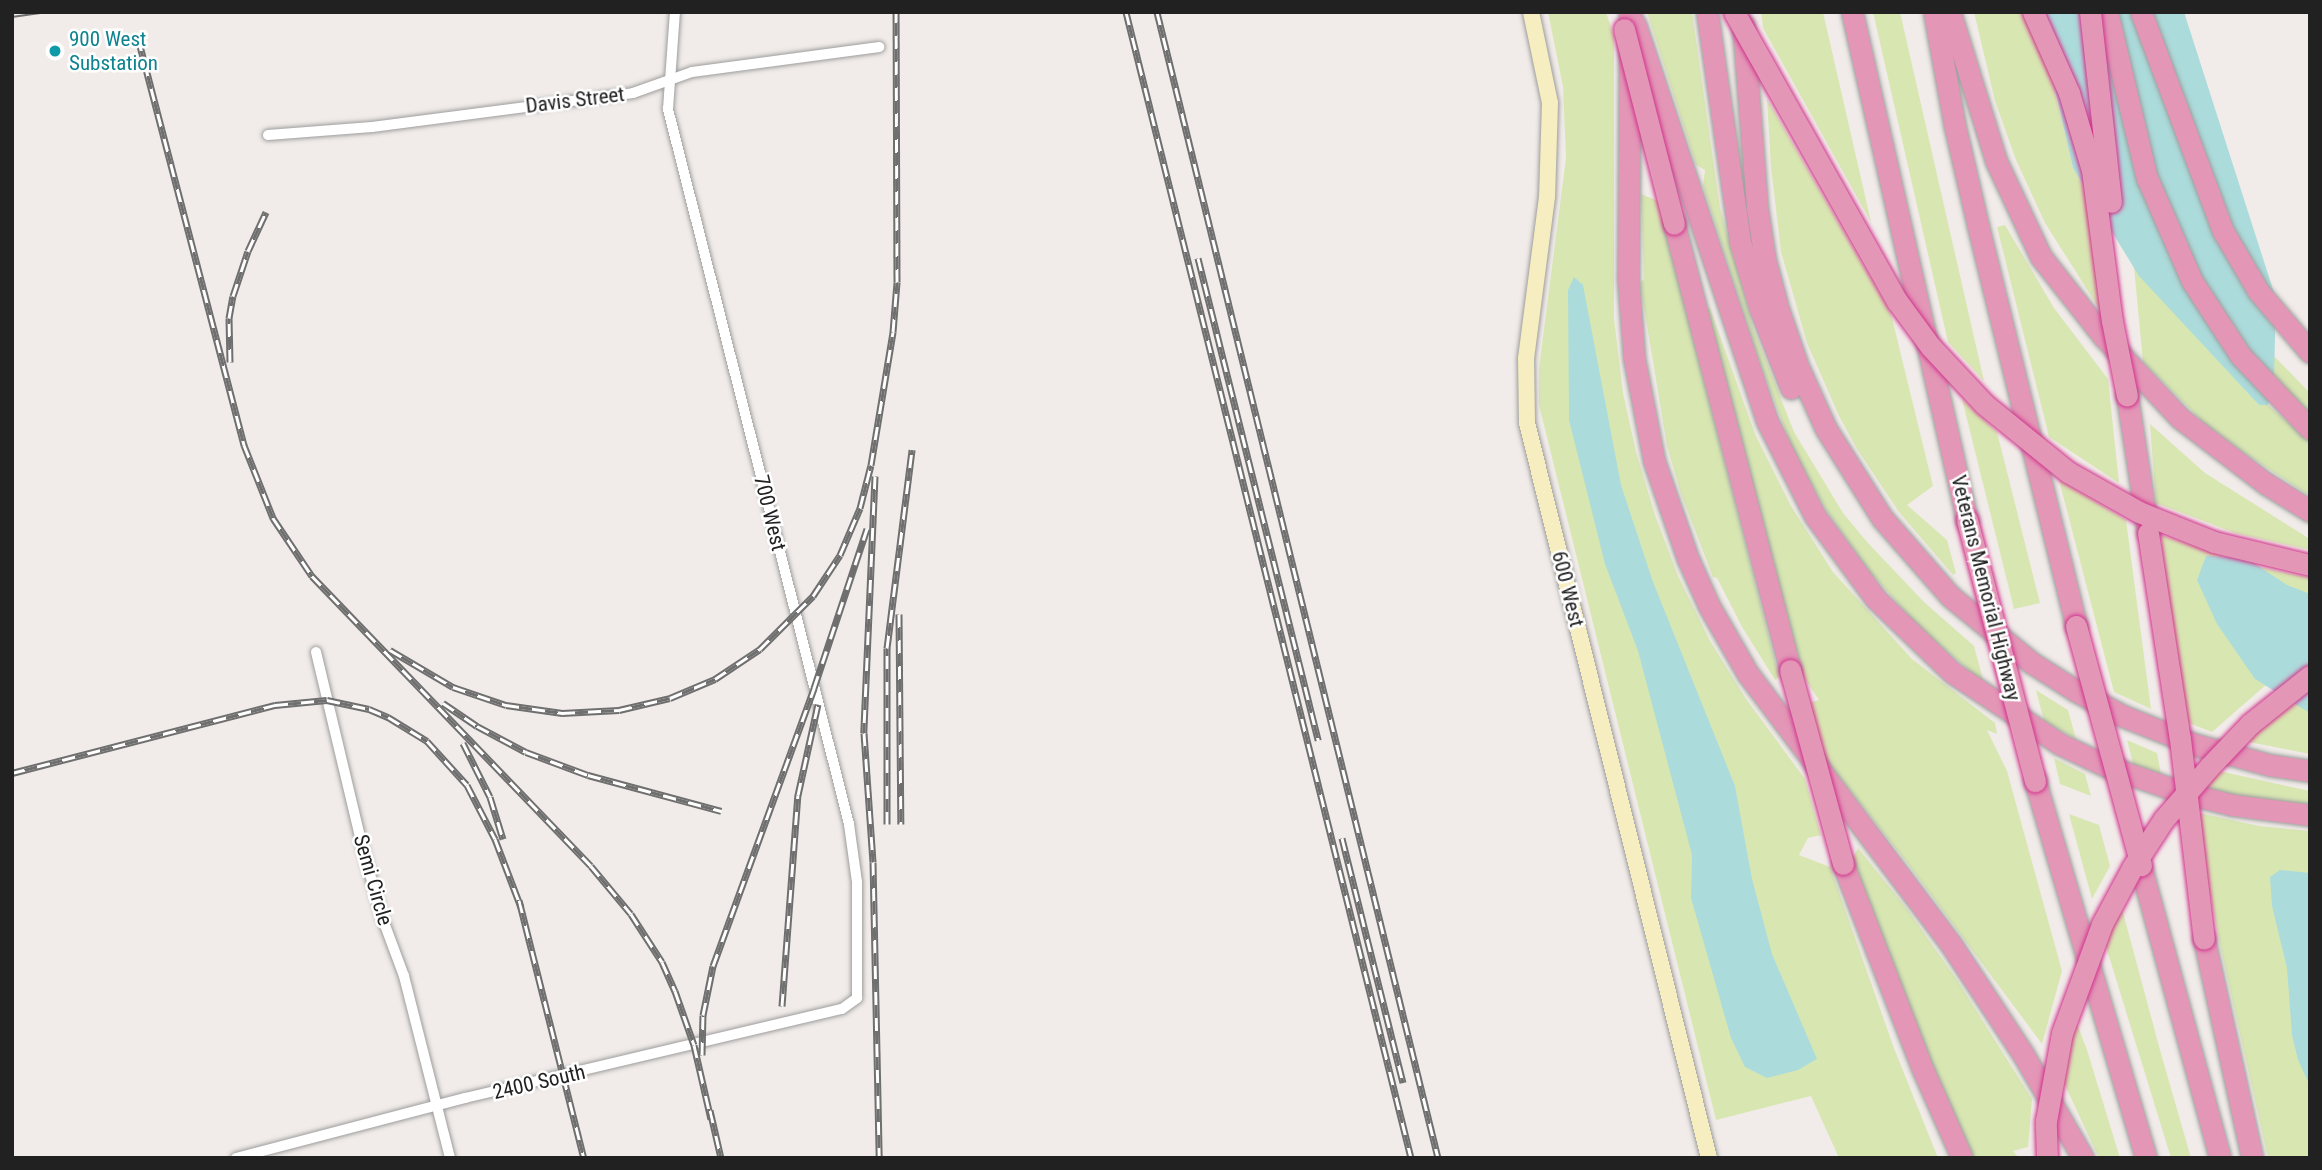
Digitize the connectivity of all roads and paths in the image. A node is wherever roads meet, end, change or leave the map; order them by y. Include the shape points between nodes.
1 (675, 12) edge
2 (1531, 12) edge
3 (1620, 12) edge
4 (1630, 12) edge
5 (1707, 12) edge
6 (1734, 12) edge
7 (1742, 12) edge
8 (1852, 12) edge
9 (1934, 12) edge
10 (1950, 12) edge
11 (2033, 12) edge
12 (2090, 12) edge
13 (2107, 12) edge
14 (2141, 12) edge
15 (879, 47) dead end
16 (667, 81) junction
17 (268, 135) dead end
18 (2310, 352) edge
19 (2127, 396) junction
20 (2310, 429) edge
21 (1832, 441) junction
22 (2310, 511) edge
23 (2310, 565) edge
24 (316, 652) dead end
25 (2310, 676) edge
26 (2310, 771) edge
27 (2310, 815) edge
28 (842, 1009) joint
29 (437, 1106) junction
30 (236, 1158) edge
31 (450, 1158) edge
32 (1709, 1158) edge
33 (1962, 1158) edge
34 (2047, 1158) edge
35 (2083, 1158) edge
36 (2146, 1158) edge
37 (2220, 1158) edge
38 (2252, 1158) edge

1 - 16 street, 700 West
2 - 32 street, 600 West via 1550,103 1547,197 1526,358 1527,423
3 - 33 highway, bridge via 1843,864
4 - 27 highway via 1758,397 1790,471 1844,559 1913,637 1975,690 2041,733 2094,760 2206,799
4 - 35 highway via 1628,249 1633,344 1647,435 1682,546 1748,674 1952,946 2023,1054
5 - 21 highway via 1740,242 1752,286 1792,390
6 - 23 highway, bridge via 1890,289 1930,346 1984,404 2068,472 2139,512 2214,542
7 - 21 highway via 1765,260 1790,348
8 - 36 highway, Veterans Memorial Highway, bridge via 1967,520 2035,781
9 - 37 highway, bridge via 1972,201 2076,626
10 - 22 highway via 1996,161 2041,257 2104,337 2180,418
11 - 19 highway, bridge via 2069,93 2092,170
12 - 19 highway, bridge via 2124,322
13 - 20 highway via 2147,178 2192,281 2240,355
14 - 18 highway via 2224,231 2258,291
15 - 16 street, Davis Street via 692,72
16 - 17 street, Davis Street via 633,93 372,127
16 - 28 street, 700 West via 668,109 849,824 857,882 857,998
19 - 38 highway, bridge via 2180,739 2204,939
21 - 26 highway via 1914,558 1950,596 2032,663 2103,706 2165,733 2242,758
24 - 29 street, Semi Circle via 363,849 404,976
25 - 34 highway, bridge via 2250,724 2210,766 2164,819 2126,879 2102,925 2062,1033 2046,1121
28 - 29 street, 2400 South
29 - 30 street, 2400 South
29 - 31 street, Semi Circle

